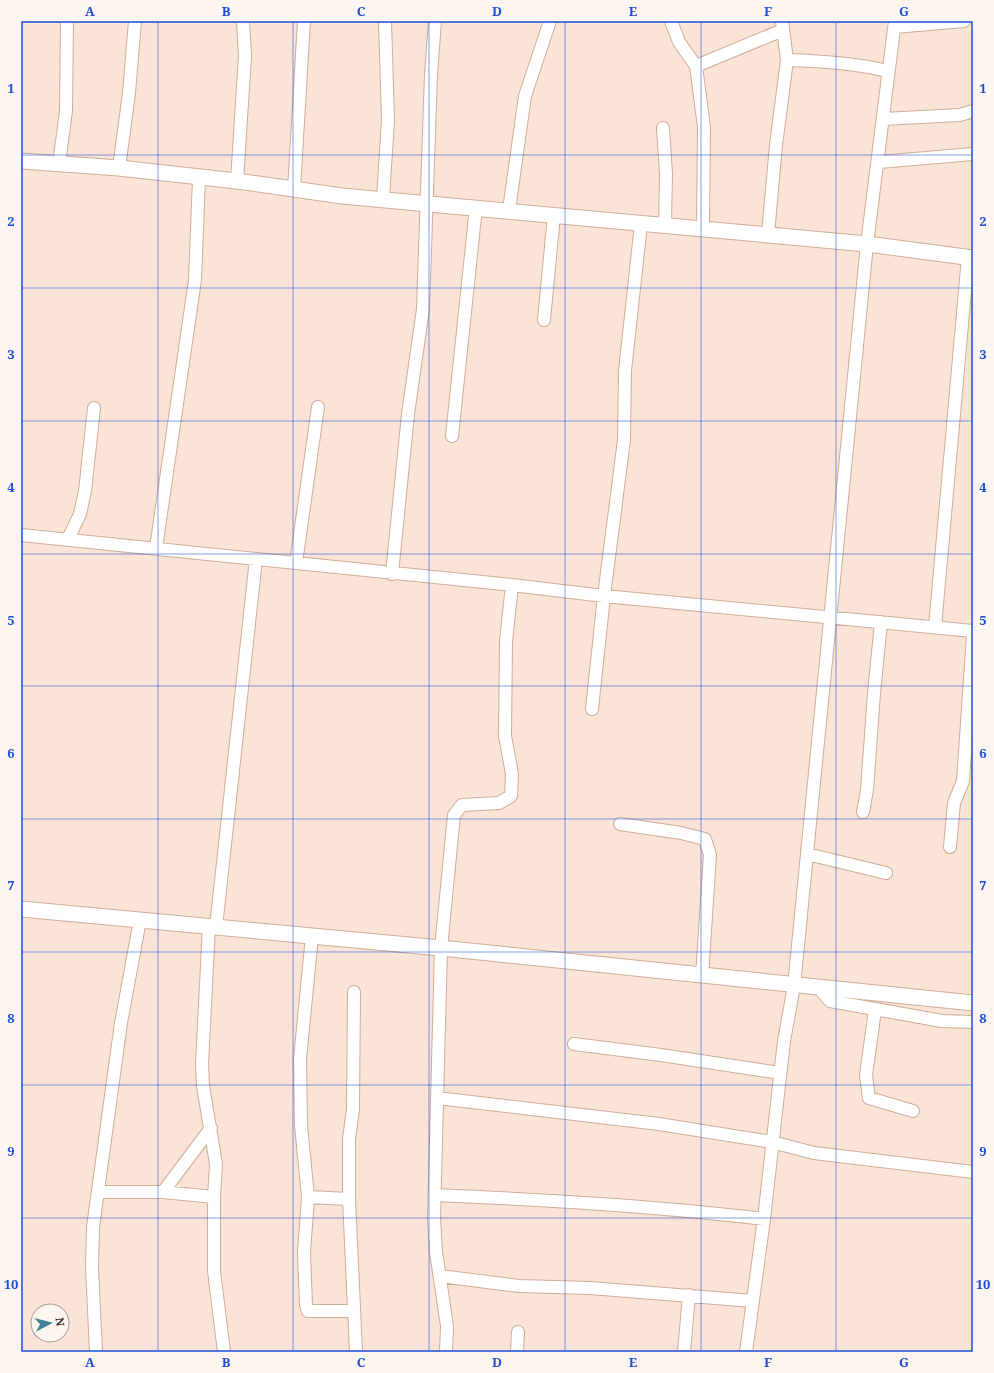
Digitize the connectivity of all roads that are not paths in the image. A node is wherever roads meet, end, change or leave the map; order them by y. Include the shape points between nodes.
1 (67, 21) edge
2 (135, 21) edge
3 (243, 21) edge
4 (304, 21) edge
5 (385, 21) edge
6 (435, 21) edge
7 (550, 21) edge
8 (671, 21) edge
9 (964, 21) edge
10 (895, 24) edge
11 (782, 26) edge
12 (787, 60) junction
13 (696, 66) junction
14 (888, 72) junction
15 (973, 110) edge
16 (883, 119) junction
17 (663, 128) dead end
18 (973, 154) edge
19 (21, 161) edge
20 (879, 162) junction
21 (59, 164) junction
22 (119, 168) junction
23 (199, 178) junction
24 (237, 181) junction
25 (294, 189) junction
26 (383, 200) junction
27 (428, 204) junction
28 (476, 207) junction
29 (509, 210) junction
30 (554, 215) junction
31 (641, 224) junction
32 (665, 225) junction
33 (703, 227) junction
34 (768, 234) junction
35 (867, 244) junction
36 (971, 257) edge
37 (544, 320) dead end
38 (94, 408) dead end
39 (318, 408) dead end
40 (452, 436) dead end
41 (21, 534) edge
42 (68, 539) junction
43 (156, 548) junction
44 (256, 559) junction
45 (296, 563) junction
46 (392, 574) junction
47 (512, 585) junction
48 (604, 596) junction
49 (830, 616) junction
50 (881, 622) junction
51 (935, 627) junction
52 (973, 631) edge
53 (973, 636) edge
54 (592, 709) dead end
55 (863, 812) dead end
56 (620, 824) dead end
57 (950, 847) dead end
58 (807, 854) junction
59 (886, 873) dead end
60 (21, 910) edge
61 (140, 920) junction
62 (212, 927) junction
63 (312, 936) junction
64 (441, 948) junction
65 (702, 976) junction
66 (794, 986) junction
67 (819, 988) junction
68 (354, 992) dead end
69 (973, 1003) edge
70 (875, 1010) junction
71 (973, 1022) edge
72 (574, 1044) dead end
73 (780, 1073) junction
74 (437, 1098) junction
75 (913, 1112) dead end
76 (211, 1128) junction
77 (772, 1142) junction
78 (973, 1172) edge
79 (98, 1192) junction
80 (163, 1192) junction
81 (436, 1195) junction
82 (214, 1197) junction
83 (308, 1197) junction
84 (349, 1199) junction
85 (764, 1219) junction
86 (440, 1276) junction
87 (689, 1295) junction
88 (753, 1301) junction
89 (354, 1311) junction
90 (518, 1332) dead end
91 (96, 1352) edge
92 (224, 1352) edge
93 (356, 1352) edge
94 (446, 1352) edge
95 (518, 1352) edge
96 (684, 1352) edge
97 (746, 1352) edge

1 - 21 street via 66,111
2 - 22 street
3 - 24 street via 245,56
4 - 25 street
5 - 26 street via 388,120
6 - 27 street
7 - 29 street via 526,96
8 - 13 street via 679,42
9 - 10 street
10 - 14 street
11 - 12 street
11 - 13 street
12 - 14 street via 829,61 868,66
12 - 34 street
13 - 33 street via 704,127
14 - 16 street
15 - 16 street via 960,115
16 - 20 street
17 - 32 street via 666,174
18 - 20 street
19 - 21 street
20 - 35 street
21 - 22 street
22 - 23 street
23 - 24 street
23 - 43 street via 195,280
24 - 25 street
25 - 26 street
26 - 27 street
27 - 28 street
27 - 46 street via 423,309 404,444
28 - 29 street
28 - 40 street
29 - 30 street
30 - 31 street
30 - 37 street
31 - 32 street
31 - 48 street via 625,371 624,440
32 - 33 street
33 - 34 street
34 - 35 street
35 - 36 street
35 - 49 street
36 - 51 street
38 - 42 street via 86,491 80,514
39 - 45 street
41 - 42 street
42 - 43 street
43 - 44 street
44 - 45 street
44 - 62 street
45 - 46 street
46 - 47 street
47 - 48 street
47 - 64 street via 506,641 505,736 512,774 511,796 499,803 462,805 454,815
48 - 49 street
48 - 54 street
49 - 50 street
49 - 58 street
50 - 51 street
50 - 55 street
51 - 52 street
53 - 57 street via 963,781 954,803
56 - 65 street via 681,833 705,840 710,854
58 - 59 street
58 - 66 street
60 - 61 street
61 - 62 street
61 - 79 street via 121,1023
62 - 63 street
62 - 76 street via 202,1064 203,1086
63 - 64 street
63 - 83 street via 300,1059 302,1141
64 - 65 street
64 - 74 street
65 - 66 street
66 - 67 street
66 - 73 street
67 - 69 street
67 - 70 street via 830,1001
68 - 84 street
70 - 71 street via 942,1021
70 - 75 street via 866,1075 868,1098
72 - 73 street
73 - 77 street
74 - 77 street via 659,1124
74 - 81 street
76 - 80 street
76 - 82 street via 216,1164
77 - 78 street via 814,1153
77 - 85 street
79 - 80 street
79 - 91 street via 93,1227 92,1268
80 - 82 street
81 - 85 street via 601,1204
81 - 86 street via 434,1238
82 - 92 street via 214,1272
83 - 84 street
83 - 89 street via 304,1253 308,1311
84 - 89 street
85 - 88 street
86 - 87 street via 519,1286
86 - 94 street via 447,1326
87 - 88 street
87 - 96 street
88 - 97 street
89 - 93 street
90 - 95 street

